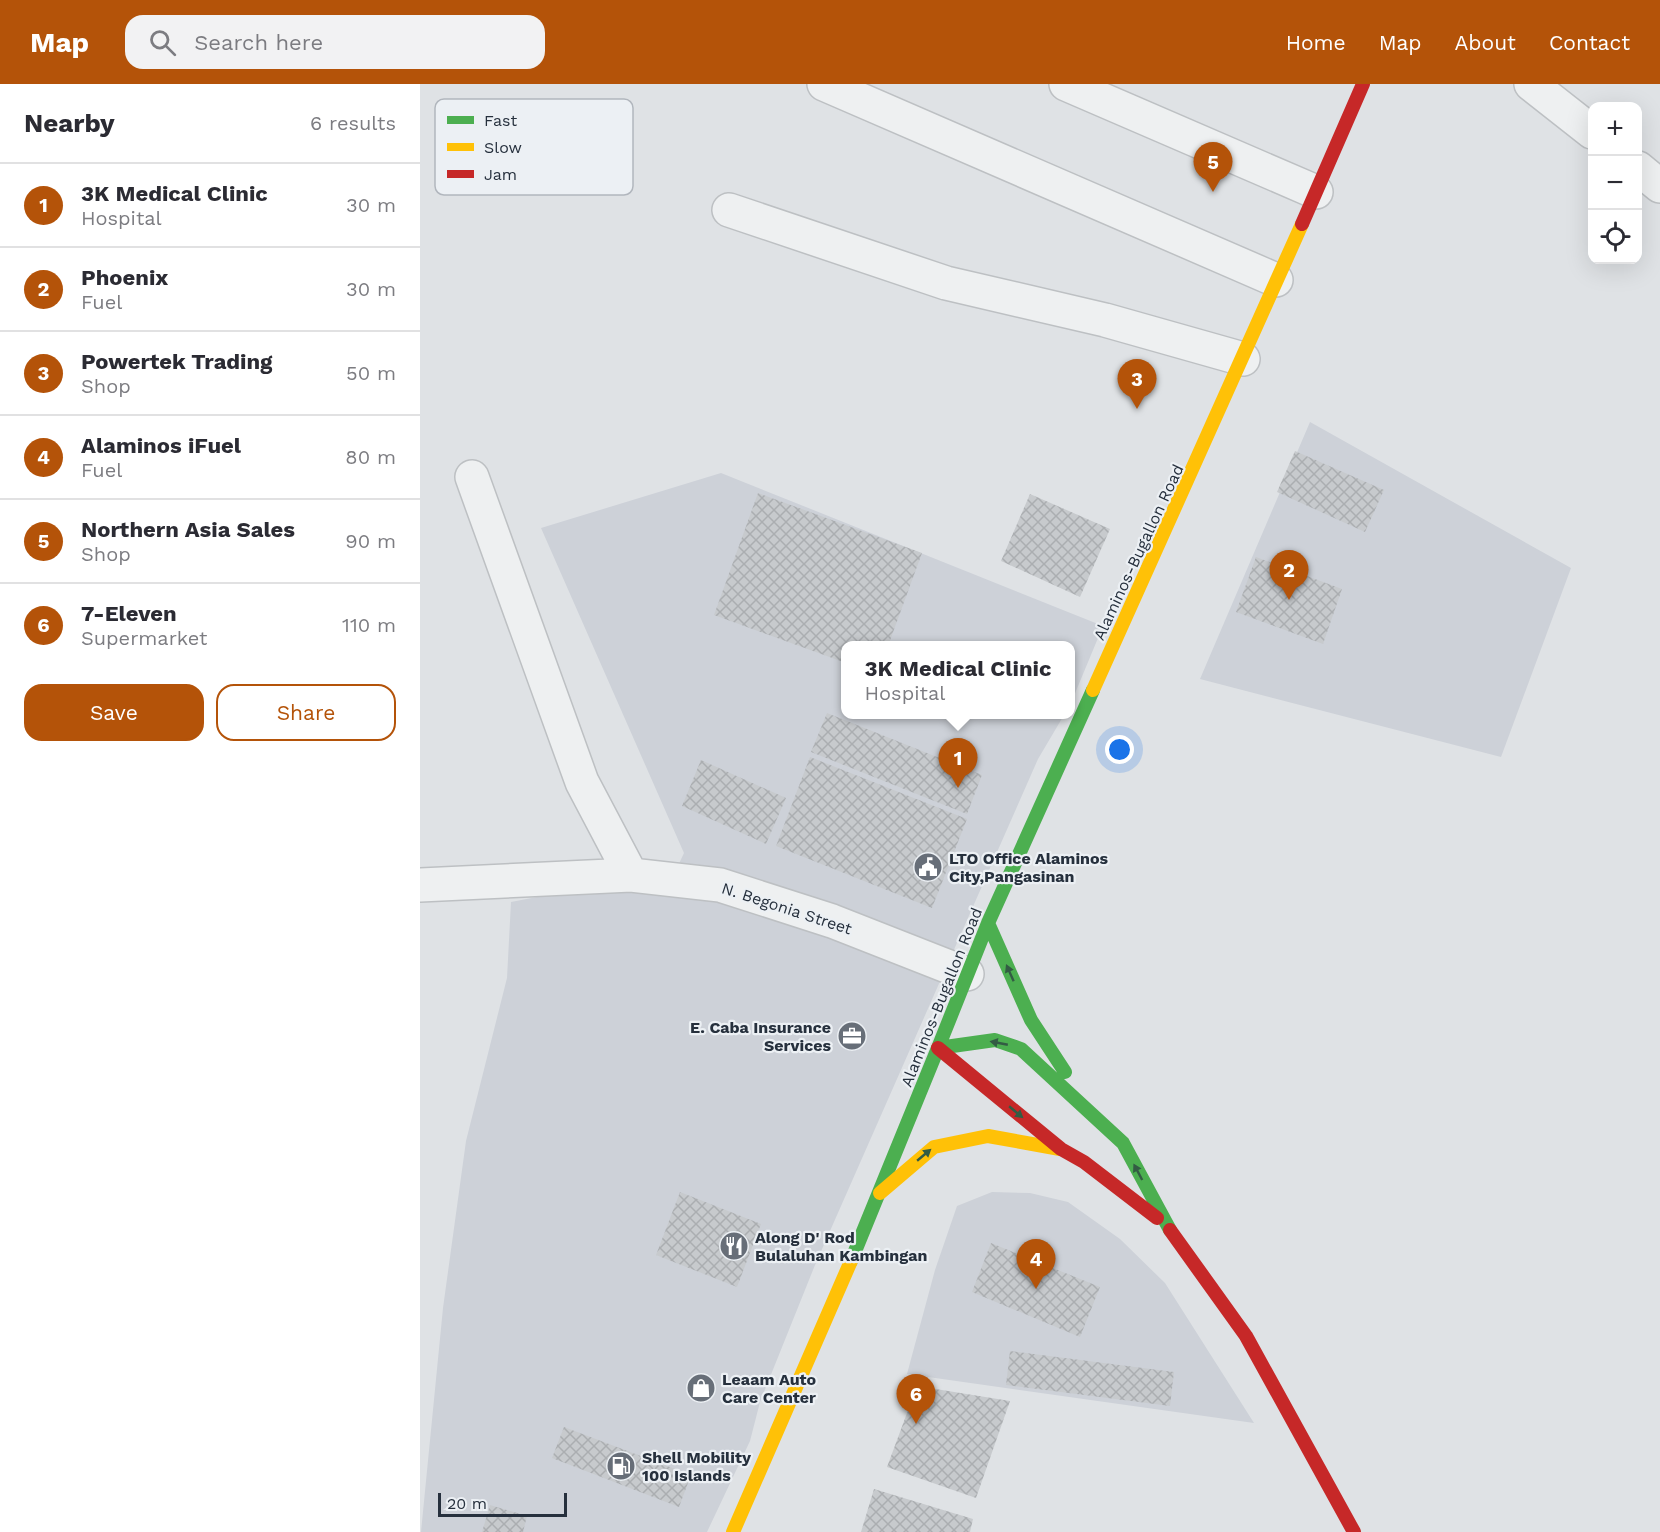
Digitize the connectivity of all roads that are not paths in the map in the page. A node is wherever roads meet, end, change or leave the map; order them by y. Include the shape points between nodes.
1 (824, 84) edge
2 (1066, 84) edge
3 (1363, 84) edge
4 (1531, 84) edge
5 (1588, 128) edge
6 (1642, 171) edge
7 (1660, 186) edge
8 (1316, 192) junction
9 (729, 210) dead end
10 (1276, 280) junction
11 (1244, 359) junction
12 (472, 477) dead end
13 (631, 875) junction
14 (420, 885) edge
15 (988, 923) junction
16 (967, 974) junction
17 (938, 1048) junction
18 (1123, 1143) junction
19 (1061, 1149) junction
20 (880, 1193) junction
21 (1166, 1224) junction
22 (733, 1532) edge
23 (1354, 1532) edge

1 - 10 street
2 - 8 street
3 - 8 main road, Alaminos-Bugallon Road
4 - 5 street
6 - 7 street
8 - 10 main road, Alaminos-Bugallon Road
9 - 11 street via 946,283 1105,320
10 - 11 main road, Alaminos-Bugallon Road
11 - 15 main road, Alaminos-Bugallon Road
12 - 13 street via 582,782
13 - 14 street, N. Begonia Street
13 - 16 street, N. Begonia Street via 720,885 832,921
15 - 16 main road, Alaminos-Bugallon Road
18 -> 15 main road via 1056,1061 1030,1016
16 - 17 main road, Alaminos-Bugallon Road
18 -> 17 main road via 1021,1049 994,1040
17 -> 19 main road
17 - 20 main road, Alaminos-Bugallon Road
21 -> 18 main road
20 -> 19 main road via 934,1147 988,1136
19 - 21 main road
20 - 22 main road, Alaminos-Bugallon Road
21 - 23 main road via 1246,1336

